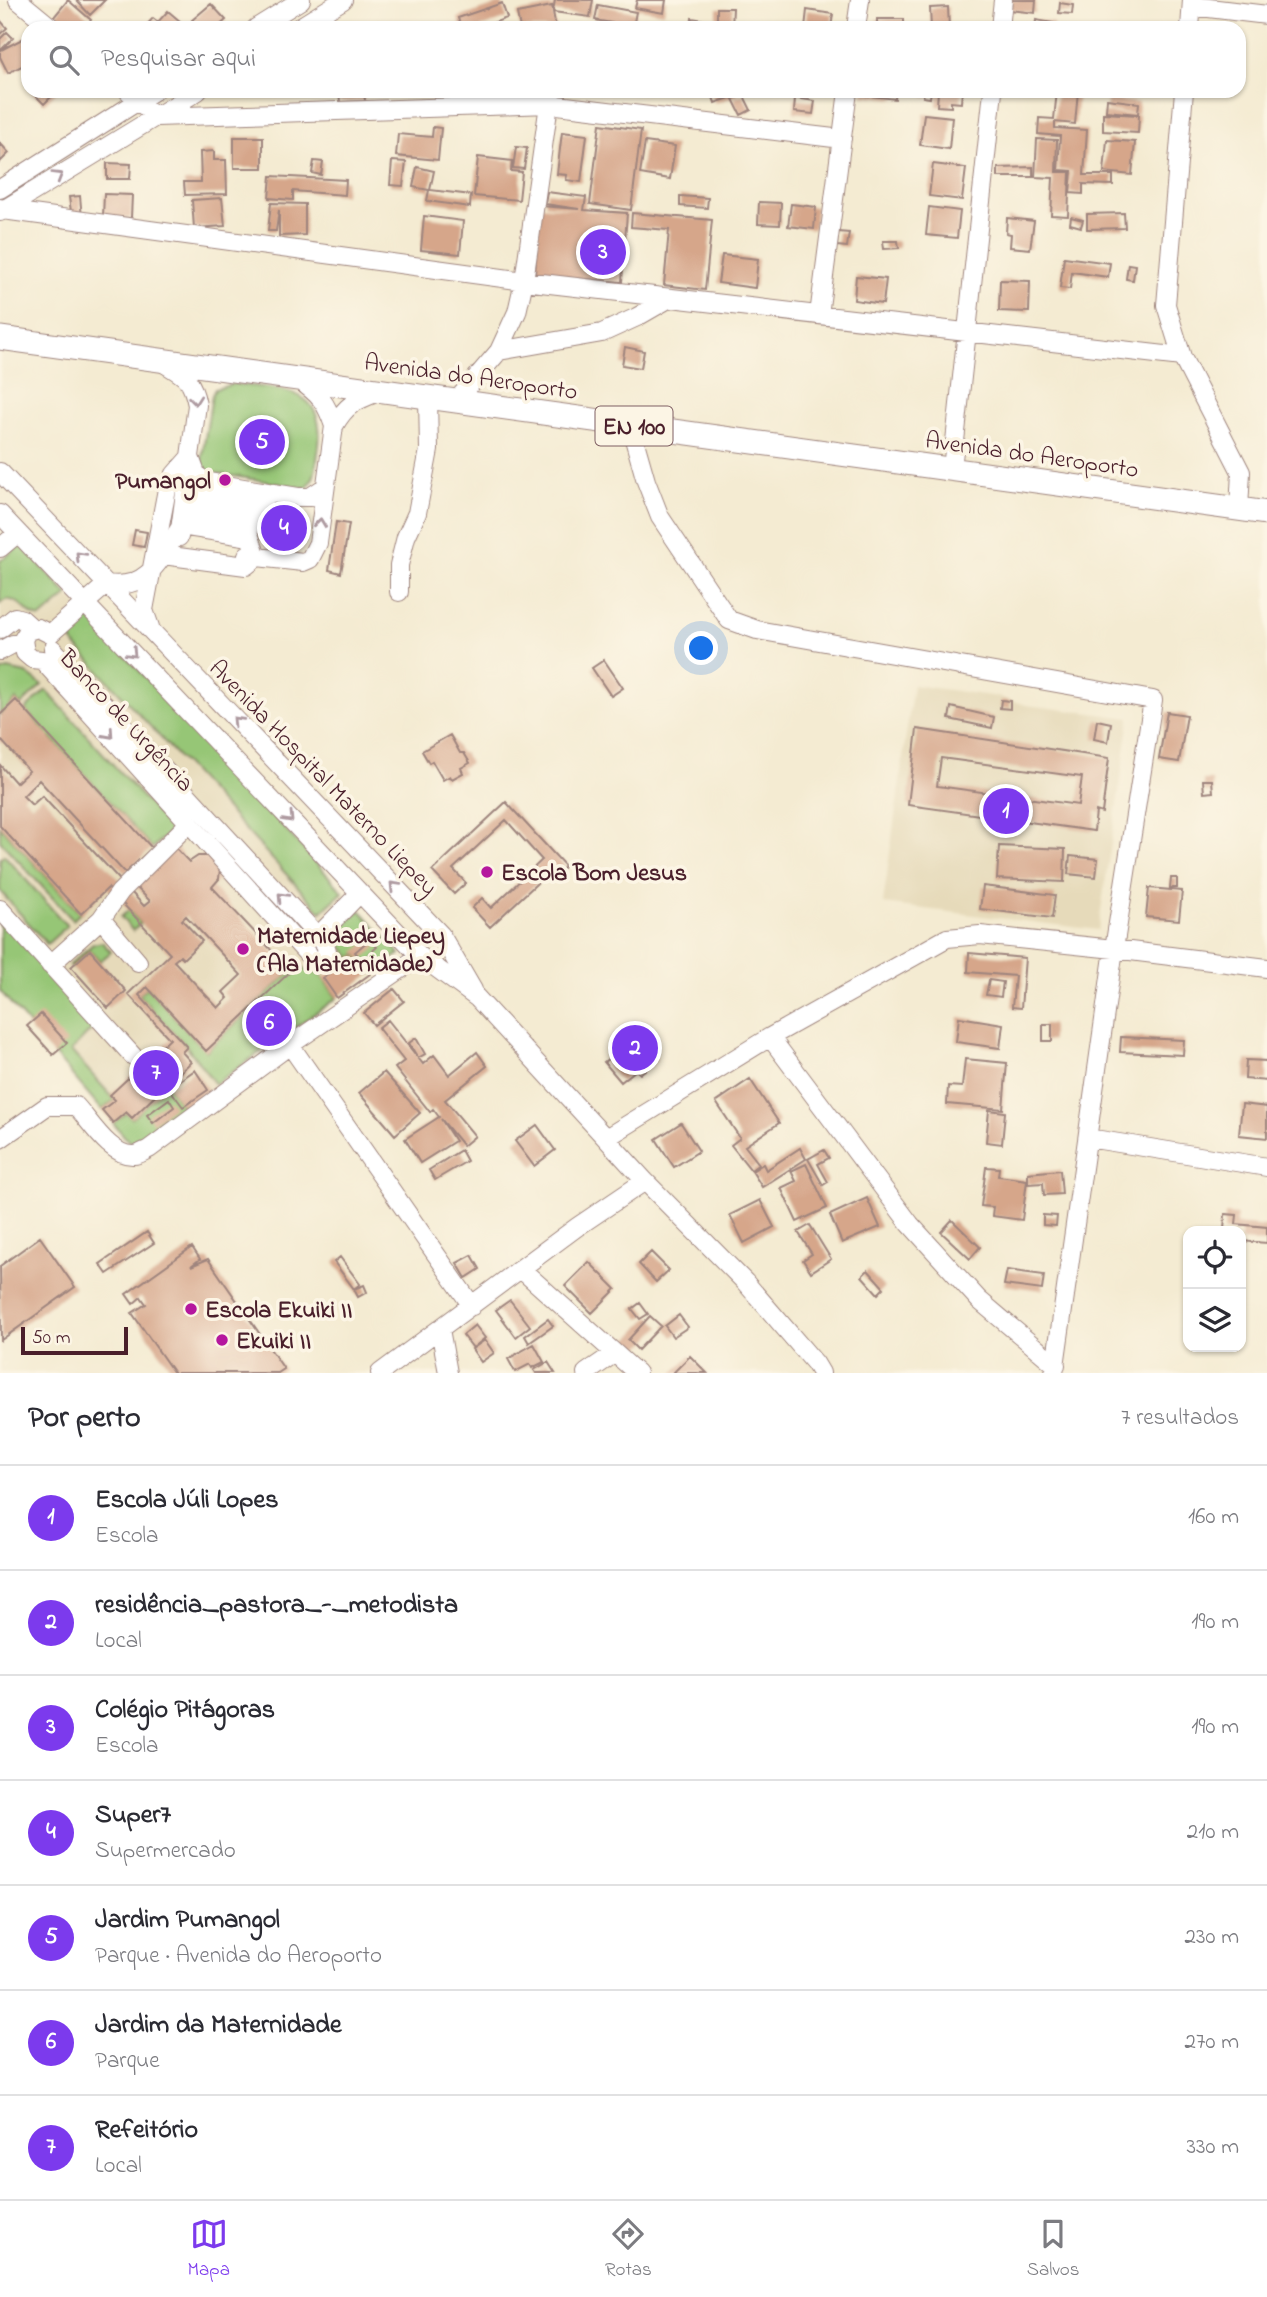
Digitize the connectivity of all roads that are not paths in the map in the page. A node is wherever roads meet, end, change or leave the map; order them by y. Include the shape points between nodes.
1 (18, 0) edge
2 (301, 0) edge
3 (343, 0) edge
4 (860, 0) edge
5 (1003, 0) edge
6 (1192, 3) edge
7 (1267, 15) edge
8 (44, 21) edge
9 (267, 21) edge
10 (309, 21) edge
11 (857, 21) edge
12 (1001, 21) edge
13 (1191, 21) edge
14 (134, 98) edge
15 (143, 98) edge
16 (187, 98) edge
17 (847, 98) edge
18 (992, 98) edge
19 (1183, 98) edge
20 (548, 104) junction
21 (156, 117) junction
22 (842, 139) junction
23 (0, 189) edge
24 (1, 210) edge
25 (524, 281) junction
26 (670, 298) junction
27 (819, 315) junction
28 (967, 332) junction
29 (0, 338) edge
30 (499, 351) junction
31 (1182, 357) junction
32 (159, 360) junction
33 (298, 379) junction
34 (382, 390) junction
35 (428, 396) junction
36 (457, 400) junction
37 (630, 425) junction
38 (334, 426) junction
39 (190, 457) junction
40 (952, 469) junction
41 (0, 472) edge
42 (325, 487) junction
43 (267, 507) junction
44 (1239, 509) junction
45 (1267, 513) edge
46 (0, 514) edge
47 (179, 524) junction
48 (18, 533) junction
49 (0, 548) edge
50 (255, 552) junction
51 (151, 572) junction
52 (107, 584) junction
53 (399, 592) dead end
54 (85, 604) junction
55 (0, 629) edge
56 (151, 631) junction
57 (44, 643) junction
58 (22, 644) junction
59 (0, 651) edge
60 (189, 823) junction
61 (360, 893) junction
62 (0, 909) edge
63 (102, 919) junction
64 (318, 936) junction
65 (1114, 948) junction
66 (421, 956) junction
67 (138, 962) dead end
68 (50, 965) junction
69 (1267, 968) edge
70 (477, 998) junction
71 (770, 1037) junction
72 (289, 1045) junction
73 (133, 1056) dead end
74 (606, 1138) junction
75 (1088, 1138) junction
76 (0, 1139) edge
77 (1267, 1167) edge
78 (645, 1181) junction
79 (522, 1270) junction
80 (472, 1307) junction
81 (440, 1329) junction
82 (615, 1353) junction
83 (1055, 1369) edge
84 (380, 1373) edge
85 (448, 1373) edge
86 (586, 1373) edge
87 (637, 1373) edge
88 (821, 1373) edge

1 - 8 street
2 - 9 street
3 - 10 street
4 - 11 street
5 - 12 street
6 - 7 street
6 - 13 street
14 - 23 street
15 - 21 street
16 - 21 street
17 - 22 street
18 - 28 street
19 - 31 street via 1166,305
20 - 21 street
20 - 22 street
20 - 25 street
24 -> 21 street
22 - 27 street
24 - 25 street
25 - 26 street
25 - 30 street via 517,312
26 - 27 street
26 - 30 street via 602,332
27 - 28 street
28 - 31 street
28 - 40 street
29 - 32 main road, Avenida do Aeroporto / EN 100
30 - 36 street
31 - 44 street via 1241,472
32 - 33 main road, Avenida do Aeroporto / EN 100
32 -> 39 street via 187,377 194,389 197,405
33 - 34 main road, Avenida do Aeroporto / EN 100
33 - 38 street via 320,396
34 - 35 main road, Avenida do Aeroporto / EN 100
34 - 38 street via 355,401 342,411
35 - 36 main road, Avenida do Aeroporto / EN 100
35 - 53 street via 429,450 417,513 399,565
36 - 37 main road, Avenida do Aeroporto / EN 100
37 - 40 main road, Avenida do Aeroporto / EN 100
37 - 65 street via 660,517 729,620 757,630 1153,700
38 - 42 street
39 - 43 street via 197,476
39 - 47 street
39 - 51 street via 167,489
40 - 44 main road, Avenida do Aeroporto / EN 100
52 -> 41 street, Avenida Hospital Materno Liepey
42 - 43 street via 310,497
50 -> 42 street via 303,562 310,559 318,543
43 - 47 street
43 - 47 street
44 - 45 main road, Avenida do Aeroporto / EN 100
46 - 48 street
47 - 50 street via 250,537
47 - 50 street via 246,566
47 - 51 street
48 - 49 street
48 - 54 street
51 - 52 street via 123,587
51 - 56 street via 144,610
52 - 54 street, Banco de Urgência
52 - 56 street, Avenida Hospital Materno Liepey
54 - 57 street, Banco de Urgência
54 -> 61 street
55 - 57 street via 16,617
70 -> 56 street, Avenida Hospital Materno Liepey via 441,935
57 - 58 street, Banco de Urgência via 25,635
57 - 58 street, Banco de Urgência via 28,657
57 -> 60 street, Banco de Urgência
64 -> 57 street
58 - 59 street
60 - 63 street, Banco de Urgência via 120,892
60 - 64 street via 317,960 327,951
61 - 64 street
61 - 66 street
62 - 68 street
63 - 67 street
63 - 68 street, Banco de Urgência
65 - 69 street
65 - 71 street via 980,935 947,938
65 - 75 street
66 - 70 street
66 - 72 street
68 - 73 street
70 - 74 street
71 - 74 street
71 - 83 street via 910,1224 979,1300
72 - 76 street via 135,1156 109,1145 76,1106 47,1106
72 - 80 street
74 - 78 street
75 - 77 street
75 - 83 street
78 - 79 street
78 - 88 street via 745,1282
79 - 80 street
79 - 82 street
80 - 81 street
81 - 84 street
81 - 85 street
82 - 86 street
82 - 87 street

